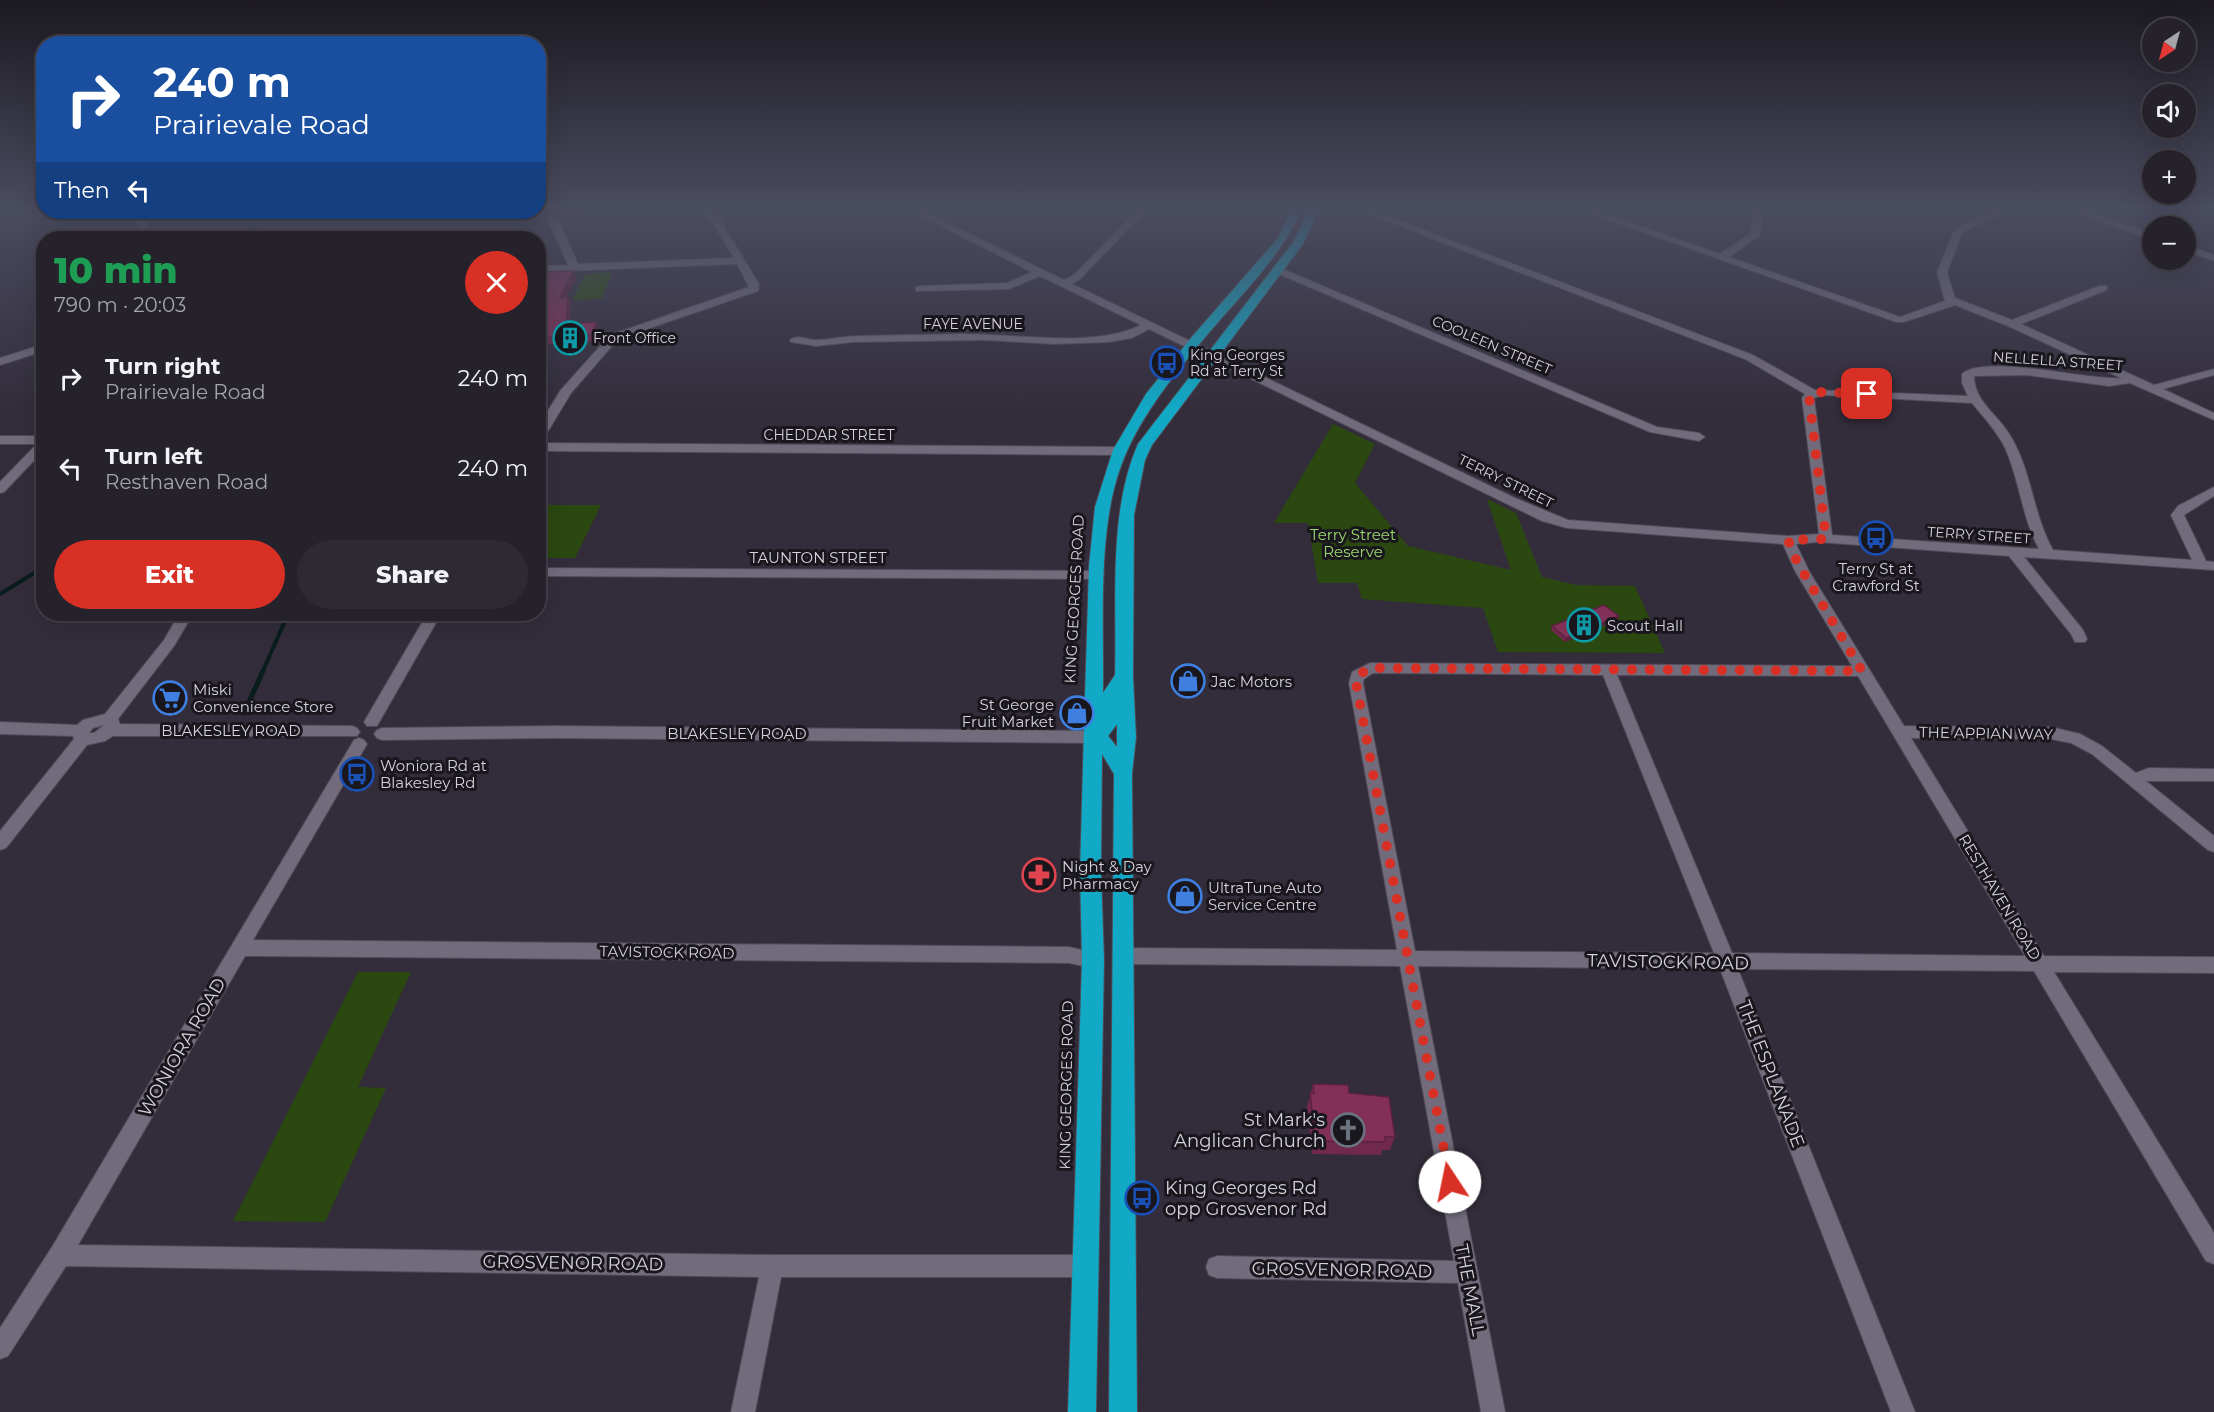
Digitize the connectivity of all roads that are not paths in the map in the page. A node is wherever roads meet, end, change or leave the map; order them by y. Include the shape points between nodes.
1 (749, 276) edge
2 (1031, 276) edge
3 (1048, 276) edge
4 (1078, 276) edge
5 (1252, 276) edge
6 (1272, 276) edge
7 (1291, 276) edge
8 (1535, 276) edge
9 (1777, 276) edge
10 (1943, 276) edge
11 (1064, 284) junction
12 (2103, 288) dead end
13 (920, 289) dead end
14 (1951, 300) junction
15 (2012, 324) junction
16 (1149, 325) junction
17 (795, 340) dead end
18 (1193, 346) junction
19 (36, 350) edge
20 (1211, 354) junction
21 (0, 362) edge
22 (2214, 372) edge
23 (2132, 379) junction
24 (2152, 389) junction
25 (1812, 393) junction
26 (1977, 400) junction
27 (2214, 417) edge
28 (546, 425) edge
29 (1699, 437) dead end
30 (0, 440) edge
31 (36, 442) edge
32 (546, 447) edge
33 (36, 451) edge
34 (1119, 452) junction
35 (0, 489) edge
36 (2214, 491) edge
37 (1826, 539) junction
38 (1788, 540) junction
39 (2014, 553) junction
40 (2049, 555) junction
41 (2208, 566) edge
42 (546, 572) edge
43 (1097, 575) junction
44 (182, 621) edge
45 (430, 621) edge
46 (2080, 639) dead end
47 (1608, 670) junction
48 (1862, 671) junction
49 (1124, 676) junction
50 (109, 725) junction
51 (0, 728) edge
52 (377, 728) junction
53 (1900, 732) junction
54 (82, 735) junction
55 (1093, 737) junction
56 (356, 738) junction
57 (1123, 774) junction
58 (2214, 775) edge
59 (2133, 780) junction
60 (0, 843) edge
61 (2214, 845) edge
62 (241, 948) junction
63 (1123, 956) junction
64 (1407, 958) junction
65 (1093, 960) junction
66 (1727, 963) junction
67 (2040, 964) junction
68 (2214, 965) edge
69 (2214, 1253) edge
70 (60, 1255) junction
71 (772, 1266) junction
72 (1086, 1266) junction
73 (1217, 1267) dead end
74 (1467, 1272) junction
75 (0, 1348) edge
76 (743, 1412) edge
77 (1082, 1412) edge
78 (1123, 1412) edge
79 (1493, 1412) edge
80 (1903, 1412) edge

1 - 28 street via 754,289 614,336 566,391
2 - 13 street via 1009,286
3 - 11 street, TERRY STREET
4 - 11 street
5 - 18 highway, KING GEORGES ROAD
6 - 20 highway
7 - 29 street, COOLEEN STREET via 1654,430
8 - 25 street via 1749,357
9 - 14 street via 1895,320 1944,308
10 - 14 street
11 - 16 street, TERRY STREET
12 - 15 street
14 - 15 street
15 - 23 street
16 - 17 street, FAYE AVENUE via 1128,336 1109,339 1054,341 985,336 816,343
16 - 18 street, TERRY STREET
18 - 20 street, TERRY STREET
18 - 34 highway, KING GEORGES ROAD via 1149,400
19 - 21 street
20 - 38 street, TERRY STREET via 1553,520 1576,525
20 - 49 highway via 1150,436 1136,469 1126,514
22 - 24 street
23 - 24 street
23 - 26 street, NELLELLA STREET via 2116,382 2025,371 1971,371 1967,376 1968,387
24 - 27 street
25 - 26 street
25 - 37 street via 1808,398
26 - 40 street, NELLELLA STREET via 2006,437
30 - 31 street
32 - 34 street, CHEDDAR STREET
33 - 35 street
34 - 43 highway, KING GEORGES ROAD via 1103,504
36 - 41 street via 2177,515 2191,550
37 - 38 street, TERRY STREET
37 - 39 street, TERRY STREET
38 - 48 street, RESTHAVEN ROAD
39 - 40 street, TERRY STREET
39 - 46 street
40 - 41 street, TERRY STREET
42 - 43 street, TAUNTON STREET
43 - 55 highway, KING GEORGES ROAD
44 - 50 street
45 - 52 street
47 - 48 street
47 - 64 street, THE MALL via 1370,668 1359,673 1356,683
47 - 66 street, THE ESPLANADE
48 - 53 street, RESTHAVEN ROAD
49 - 55 highway via 1112,691 1111,722
49 - 57 highway via 1127,737
50 - 54 street via 93,721
50 - 56 street, BLAKESLEY ROAD
51 - 54 street
52 - 55 street, BLAKESLEY ROAD
52 - 56 street via 374,740
53 - 59 street, THE APPIAN WAY via 2063,734 2087,743
53 - 67 street, RESTHAVEN ROAD
54 - 60 street
55 - 57 highway via 1104,742
55 - 65 highway, KING GEORGES ROAD
56 - 62 street, WONIORA ROAD
57 - 63 highway
58 - 59 street via 2150,774
59 - 61 street, THE APPIAN WAY
62 - 65 street, TAVISTOCK ROAD via 1069,956
62 - 70 street, WONIORA ROAD
63 - 64 street, TAVISTOCK ROAD
63 - 78 highway
64 - 66 street, TAVISTOCK ROAD
64 - 74 street, THE MALL
65 - 72 highway, KING GEORGES ROAD
66 - 67 street, TAVISTOCK ROAD
66 - 80 street, THE ESPLANADE
67 - 68 street, TAVISTOCK ROAD
67 - 69 street, RESTHAVEN ROAD
70 - 71 street, GROSVENOR ROAD
70 - 75 street, WONIORA ROAD
71 - 72 street, GROSVENOR ROAD
71 - 76 street
72 - 77 highway, KING GEORGES ROAD
73 - 74 street, GROSVENOR ROAD
74 - 79 street, THE MALL

